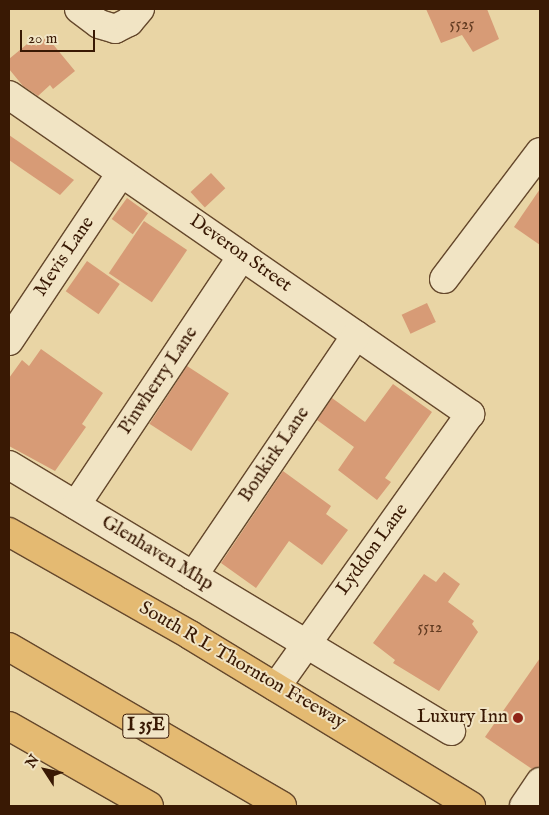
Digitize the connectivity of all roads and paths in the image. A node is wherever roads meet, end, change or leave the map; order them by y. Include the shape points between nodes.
1 (79, 9) edge
2 (140, 9) edge
3 (9, 95) edge
4 (540, 152) edge
5 (121, 173) junction
6 (242, 256) junction
7 (444, 279) dead end
8 (356, 335) junction
9 (9, 341) edge
10 (470, 414) joint
11 (9, 465) edge
12 (76, 505) junction
13 (9, 532) edge
14 (193, 576) junction
15 (305, 645) junction
16 (9, 646) edge
17 (276, 686) junction
18 (9, 726) edge
19 (451, 730) dead end
20 (540, 782) edge
21 (149, 806) edge
22 (282, 806) edge
23 (471, 806) edge
24 (524, 806) edge

1 - 2 street via 99,24 115,29 129,22
3 - 5 street, Deveron Street
4 - 7 street
5 - 6 street, Deveron Street
5 - 9 street, Mevis Lane
6 - 8 street, Deveron Street
6 - 12 street, Pinwherry Lane
8 - 10 street, Deveron Street
8 - 14 street, Bonkirk Lane
10 - 15 street, Lyddon Lane
11 - 12 street, Glenhaven Mhp
12 - 14 street, Glenhaven Mhp
13 - 17 main road, South R L Thornton Freeway
14 - 15 street, Glenhaven Mhp
15 - 17 street, Lyddon Lane
15 - 19 street, Glenhaven Mhp
16 - 22 main road, I 35E
17 - 23 main road, South R L Thornton Freeway
18 - 21 main road
20 - 24 street

